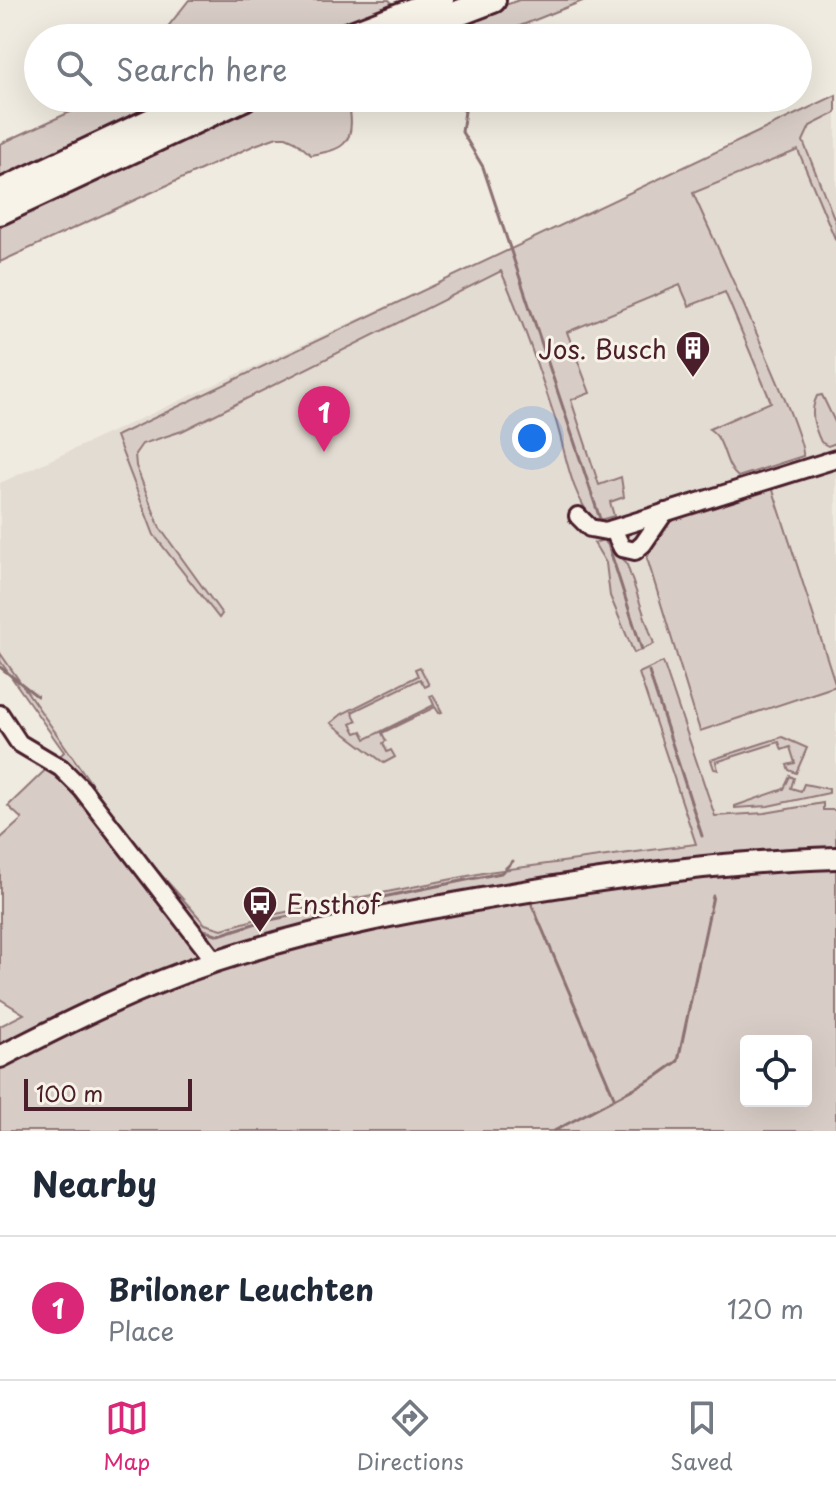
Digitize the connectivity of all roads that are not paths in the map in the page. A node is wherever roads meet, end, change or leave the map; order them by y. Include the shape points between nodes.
1 (441, 0) edge
2 (493, 0) edge
3 (378, 24) edge
4 (430, 24) edge
5 (170, 112) edge
6 (214, 112) edge
7 (0, 192) edge
8 (0, 212) edge
9 (836, 459) edge
10 (666, 511) junction
11 (578, 516) dead end
12 (613, 529) junction
13 (0, 714) edge
14 (836, 858) edge
15 (215, 961) junction
16 (0, 1057) edge

1 - 3 highway
2 - 4 highway
5 - 7 highway
6 - 8 highway
9 - 10 street
10 - 12 street
10 - 12 street via 635,551 622,548
11 - 12 street via 597,531
13 - 15 street via 19,743 61,768 82,789
14 - 15 main road via 701,867 461,902
15 - 16 main road via 113,1002

